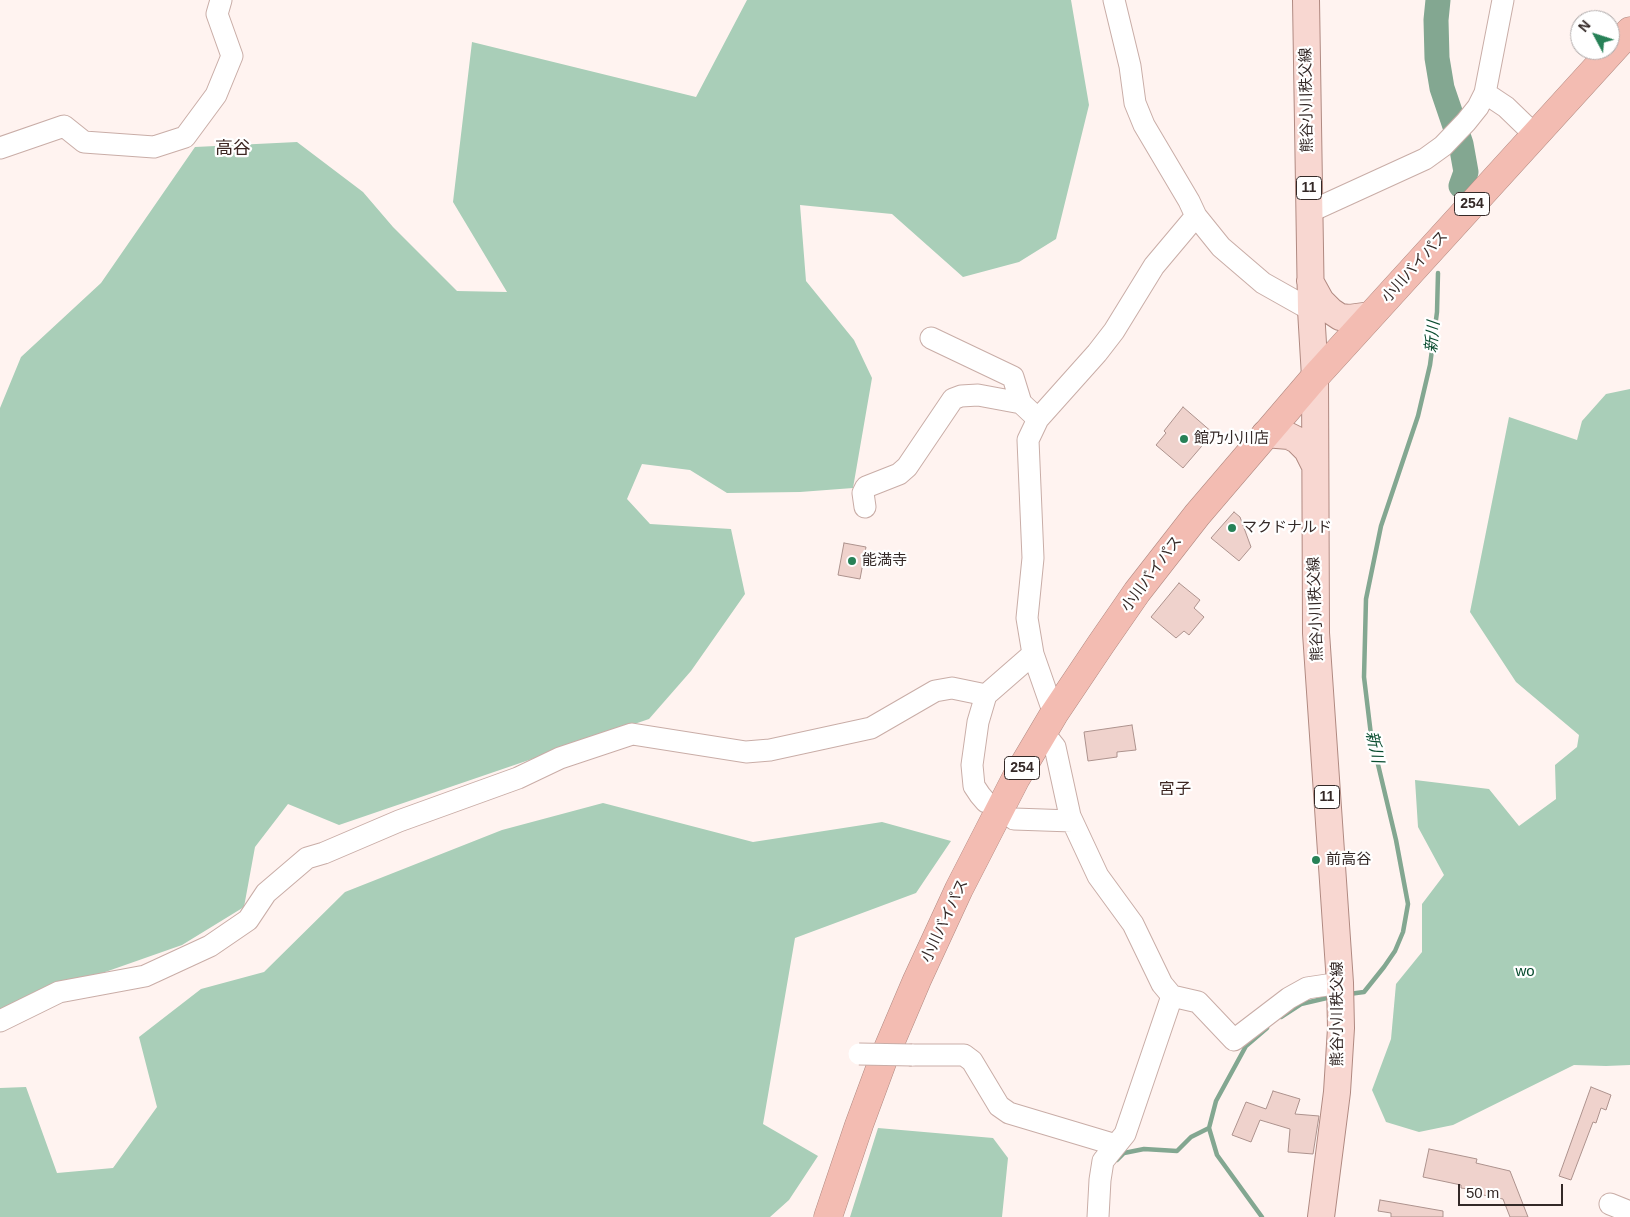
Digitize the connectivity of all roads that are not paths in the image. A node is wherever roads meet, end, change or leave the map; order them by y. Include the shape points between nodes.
1 (221, 0) edge
2 (1114, 0) edge
3 (1306, 0) edge
4 (1503, 0) edge
5 (1630, 31) edge
6 (1485, 93) junction
7 (1535, 135) junction
8 (0, 148) edge
9 (1309, 212) junction
10 (1196, 216) junction
11 (1310, 281) junction
12 (1311, 310) junction
13 (1371, 315) junction
14 (931, 338) dead end
15 (1315, 377) junction
16 (1021, 403) junction
17 (1038, 419) junction
18 (1265, 434) junction
19 (1314, 464) junction
20 (865, 507) dead end
21 (1033, 654) junction
22 (986, 695) junction
23 (1049, 723) junction
24 (986, 802) dead end
25 (1014, 819) dead end
26 (1072, 820) junction
27 (1340, 983) junction
28 (1172, 996) junction
29 (0, 1021) edge
30 (851, 1054) dead end
31 (1116, 1145) junction
32 (1610, 1204) dead end
33 (1630, 1212) edge
34 (828, 1217) edge
35 (1098, 1217) edge
36 (1321, 1217) edge

1 - 8 street via 217,14 232,56 216,95 185,137 154,147 84,142 64,126
2 - 10 street via 1135,103 1144,125
3 - 9 main road, 熊谷小川秩父線 / 11
4 - 6 street
5 - 7 highway, 小川バイパス / 254
6 - 7 street
6 - 9 street via 1466,122 1425,160
7 - 13 highway, 小川バイパス / 254
9 - 11 main road, 熊谷小川秩父線 / 11
10 - 12 street via 1221,247 1263,283
10 - 17 street via 1154,266 1097,353
11 - 12 main road, 熊谷小川秩父線 / 11
11 - 13 main road via 1321,302 1340,317
12 - 15 main road, 熊谷小川秩父線 / 11
13 - 15 highway, 小川バイパス / 254
14 - 16 street via 1013,377
15 - 18 highway, 小川バイパス / 254
15 - 19 main road, 熊谷小川秩父線 / 11
16 - 17 street
16 - 20 street via 978,395 953,399 908,467 899,474 866,486 863,493
17 - 21 street via 1028,440 1033,558 1027,618
18 - 19 main road via 1297,440
18 - 23 highway, 小川バイパス / 254 via 1137,592
19 - 27 main road, 熊谷小川秩父線 / 11 via 1316,632
21 - 22 street
21 - 23 street
22 - 24 street via 978,722 972,765 974,786
22 - 29 street via 952,688 935,691 871,728 770,750 746,752 632,734 560,758 518,778 307,858 266,892 248,920 210,946 145,976 60,992
23 - 26 street
23 - 34 highway, 小川バイパス / 254 via 959,889 917,980 883,1060
25 - 26 street
26 - 28 street via 1098,876 1133,924 1162,984
27 - 28 street via 1307,988 1295,994 1234,1040 1198,1002
27 - 36 main road, 熊谷小川秩父線 / 11 via 1337,1092
28 - 31 street via 1131,1119
30 - 31 street, bridge via 964,1055 972,1061 999,1106 1009,1113
31 - 35 street via 1103,1161
32 - 33 street

